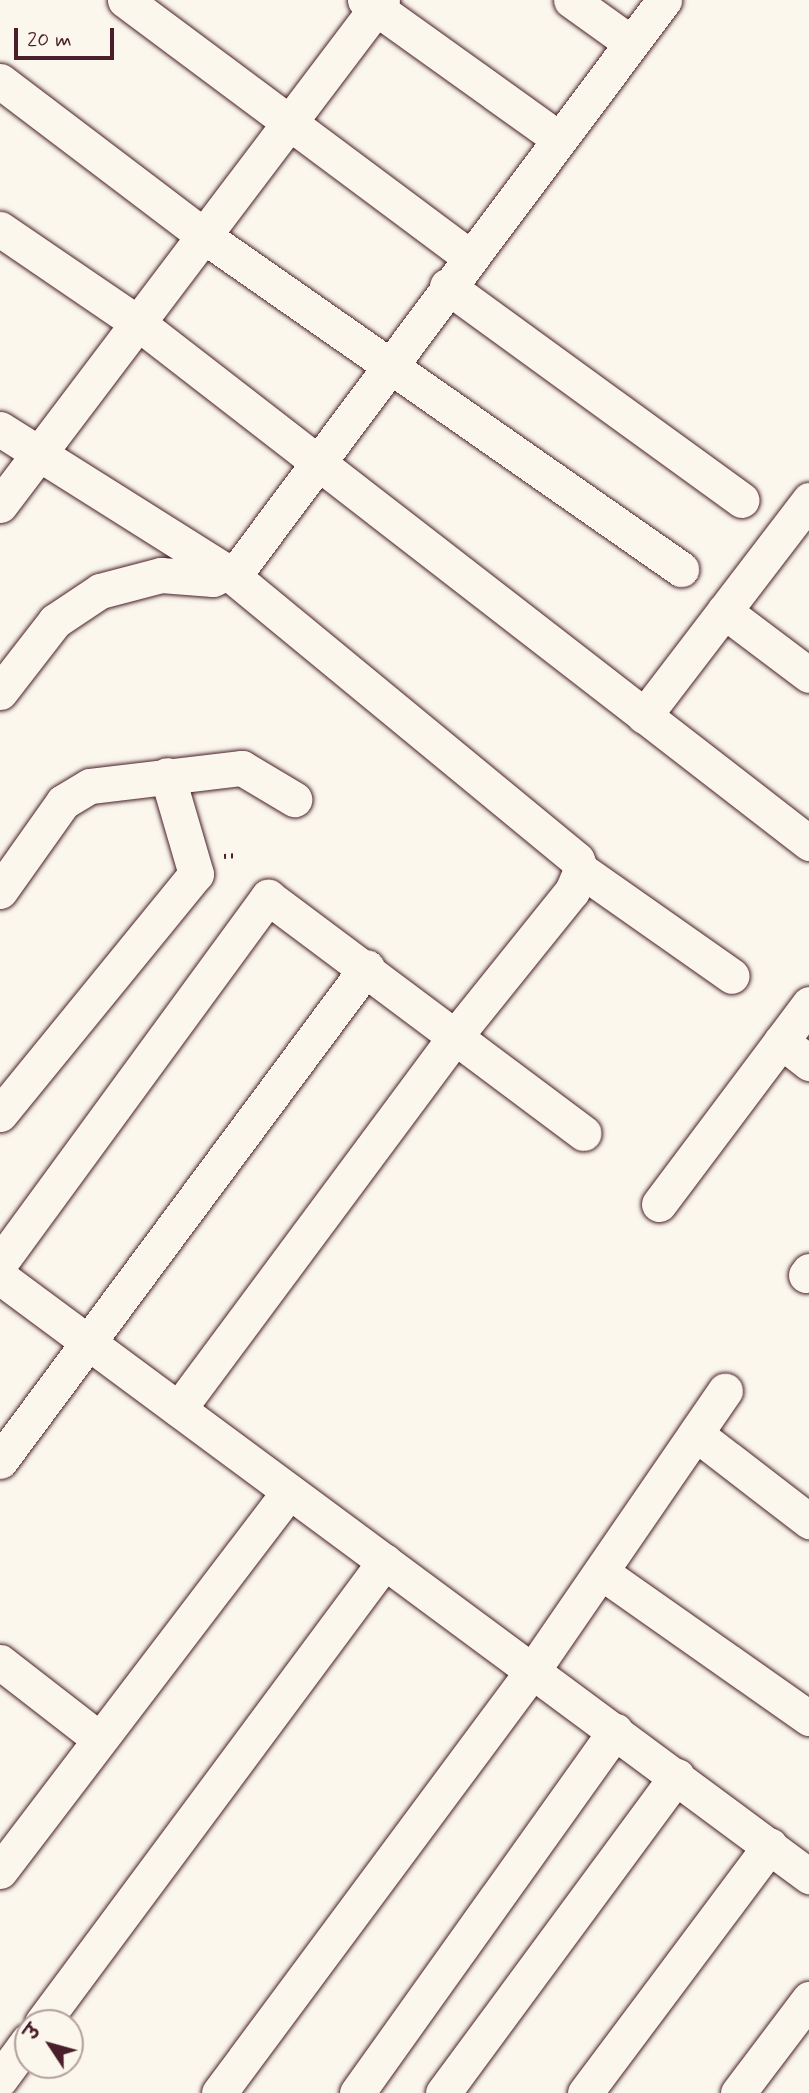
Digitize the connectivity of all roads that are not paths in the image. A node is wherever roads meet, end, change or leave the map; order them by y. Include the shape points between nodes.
1 (125, 0) edge
2 (571, 0) edge
3 (664, 0) edge
4 (375, 3) edge
5 (631, 43) junction
6 (0, 81) edge
7 (289, 123) junction
8 (559, 139) junction
9 (0, 229) edge
10 (204, 236) junction
11 (469, 256) junction
12 (447, 286) junction
13 (138, 323) junction
14 (392, 368) junction
15 (0, 429) edge
16 (38, 455) junction
17 (319, 467) junction
18 (742, 500) dead end
19 (0, 505) edge
20 (806, 510) edge
21 (681, 569) dead end
22 (229, 573) junction
23 (724, 611) junction
24 (809, 676) edge
25 (0, 692) edge
26 (645, 716) junction
27 (167, 775) junction
28 (294, 799) dead end
29 (809, 844) edge
30 (581, 870) junction
31 (0, 891) edge
32 (367, 967) junction
33 (732, 976) dead end
34 (809, 1004) edge
35 (457, 1034) junction
36 (781, 1041) junction
37 (809, 1063) edge
38 (0, 1114) edge
39 (583, 1133) dead end
40 (659, 1204) dead end
41 (0, 1263) edge
42 (0, 1277) edge
43 (87, 1343) junction
44 (726, 1391) dead end
45 (178, 1409) junction
46 (696, 1434) junction
47 (0, 1461) edge
48 (289, 1491) junction
49 (809, 1521) edge
50 (384, 1561) junction
51 (601, 1572) junction
52 (0, 1662) edge
53 (533, 1671) junction
54 (809, 1718) edge
55 (615, 1731) junction
56 (98, 1738) junction
57 (677, 1776) junction
58 (770, 1846) junction
59 (0, 1871) edge
60 (809, 1876) edge
61 (809, 1999) edge
62 (52, 2009) edge
63 (14, 2060) edge
64 (0, 2079) edge
65 (219, 2093) edge
66 (357, 2093) edge
67 (443, 2093) edge
68 (585, 2093) edge
69 (738, 2093) edge

1 - 7 street
2 - 5 street
3 - 5 street
4 - 7 street
4 - 8 street
5 - 8 street
6 - 10 street
7 - 10 street
7 - 11 street
8 - 11 street
9 - 13 street
10 - 13 street
10 - 14 street
11 - 12 street
12 - 14 street
12 - 18 street
13 - 16 street
13 - 17 street
14 - 17 street
14 - 21 street
15 - 16 street
16 - 19 street
16 - 22 street
17 - 22 street via 255,550
17 - 26 street
20 - 23 street
22 - 25 street via 213,579 161,575 100,591 55,621
22 - 30 street via 577,860
23 - 24 street
23 - 26 street
26 - 29 street
27 - 28 street via 242,768
27 - 31 street via 75,793
27 - 38 street via 196,874
30 - 33 street
30 - 35 street via 572,891
32 - 35 street
32 - 41 street via 268,897
32 - 43 street
34 - 36 street
35 - 39 street
35 - 45 street
36 - 37 street
36 - 40 street
42 - 43 street
43 - 45 street
43 - 47 street
44 - 46 street
45 - 48 street
46 - 49 street
46 - 51 street
48 - 50 street
48 - 56 street
50 - 53 street
50 - 62 street
51 - 53 street
51 - 54 street
52 - 56 street
53 - 55 street
53 - 65 street
55 - 57 street
55 - 66 street
56 - 59 street
57 - 58 street
57 - 67 street
58 - 60 street
58 - 68 street
61 - 69 street
63 - 64 street

